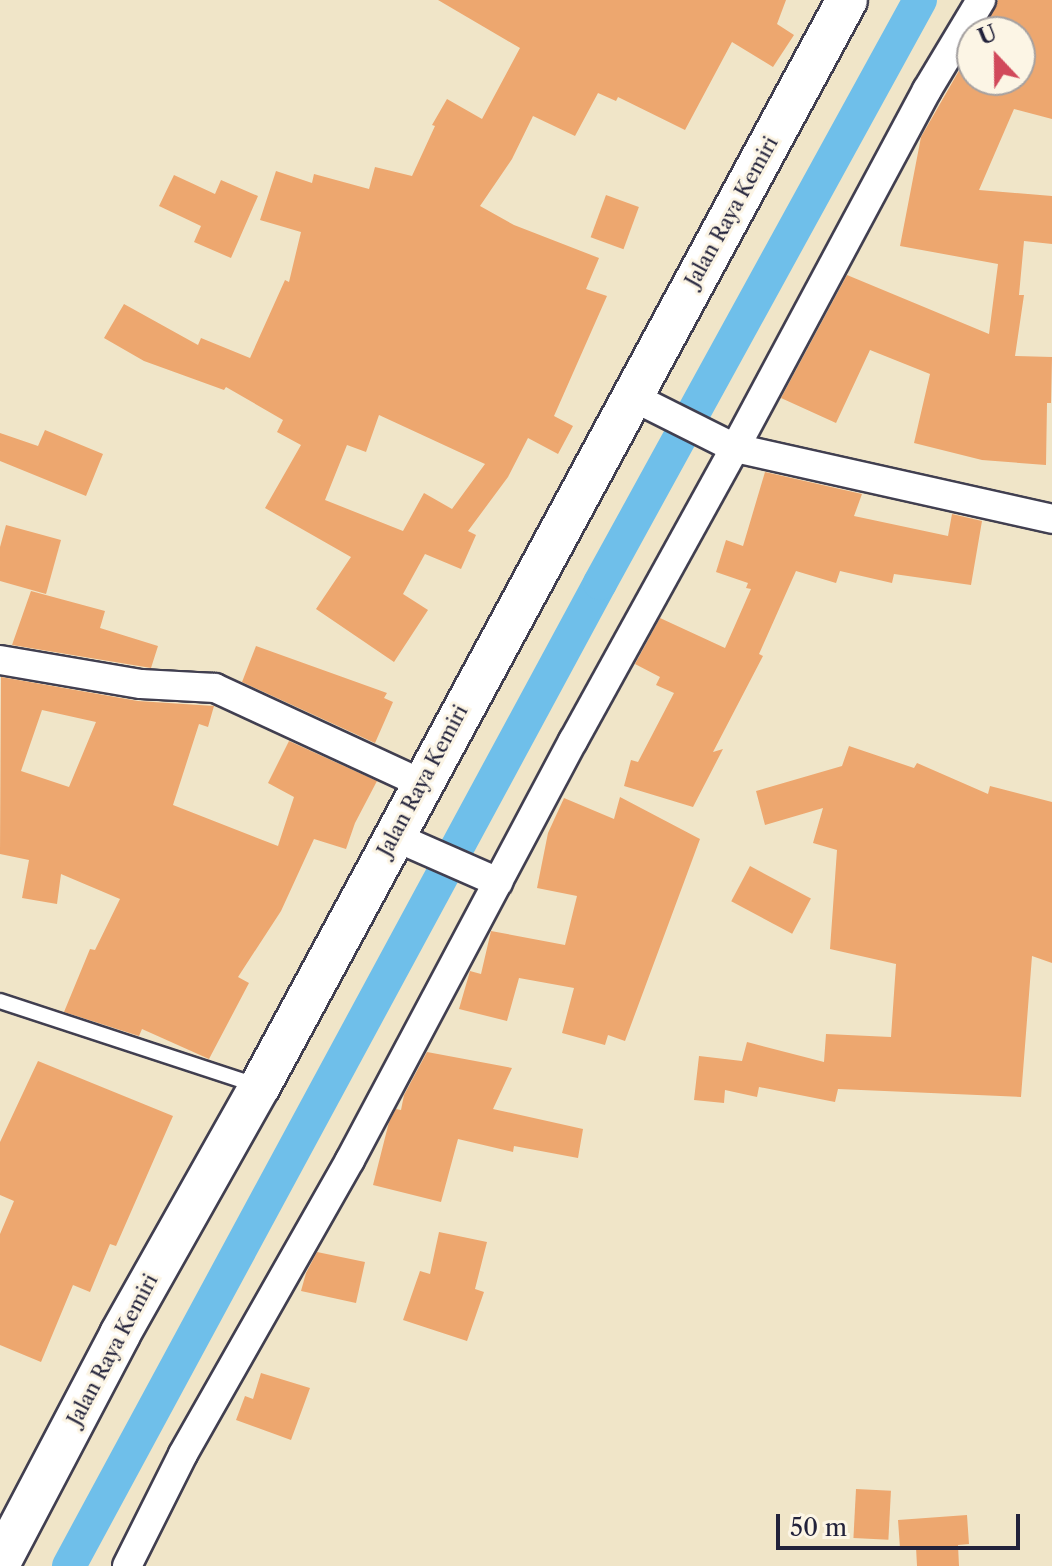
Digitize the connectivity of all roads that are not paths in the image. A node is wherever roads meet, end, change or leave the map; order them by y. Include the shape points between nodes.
1 (847, 0) edge
2 (981, 0) edge
3 (644, 403) junction
4 (729, 445) junction
5 (1052, 519) edge
6 (0, 660) edge
7 (421, 783) junction
8 (405, 840) junction
9 (494, 880) junction
10 (0, 1001) edge
11 (260, 1086) junction
12 (0, 1563) edge
13 (127, 1566) edge

1 - 3 main road, Jalan Raya Kemiri
2 - 4 street
3 - 4 street
3 - 7 main road, Jalan Raya Kemiri
4 - 5 street
4 - 9 street
6 - 7 street via 141,684 215,688
7 - 8 main road, Jalan Raya Kemiri
8 - 9 street
8 - 11 main road, Jalan Raya Kemiri
9 - 13 street via 350,1160 183,1454
10 - 11 lane
11 - 12 main road, Jalan Raya Kemiri via 120,1334

